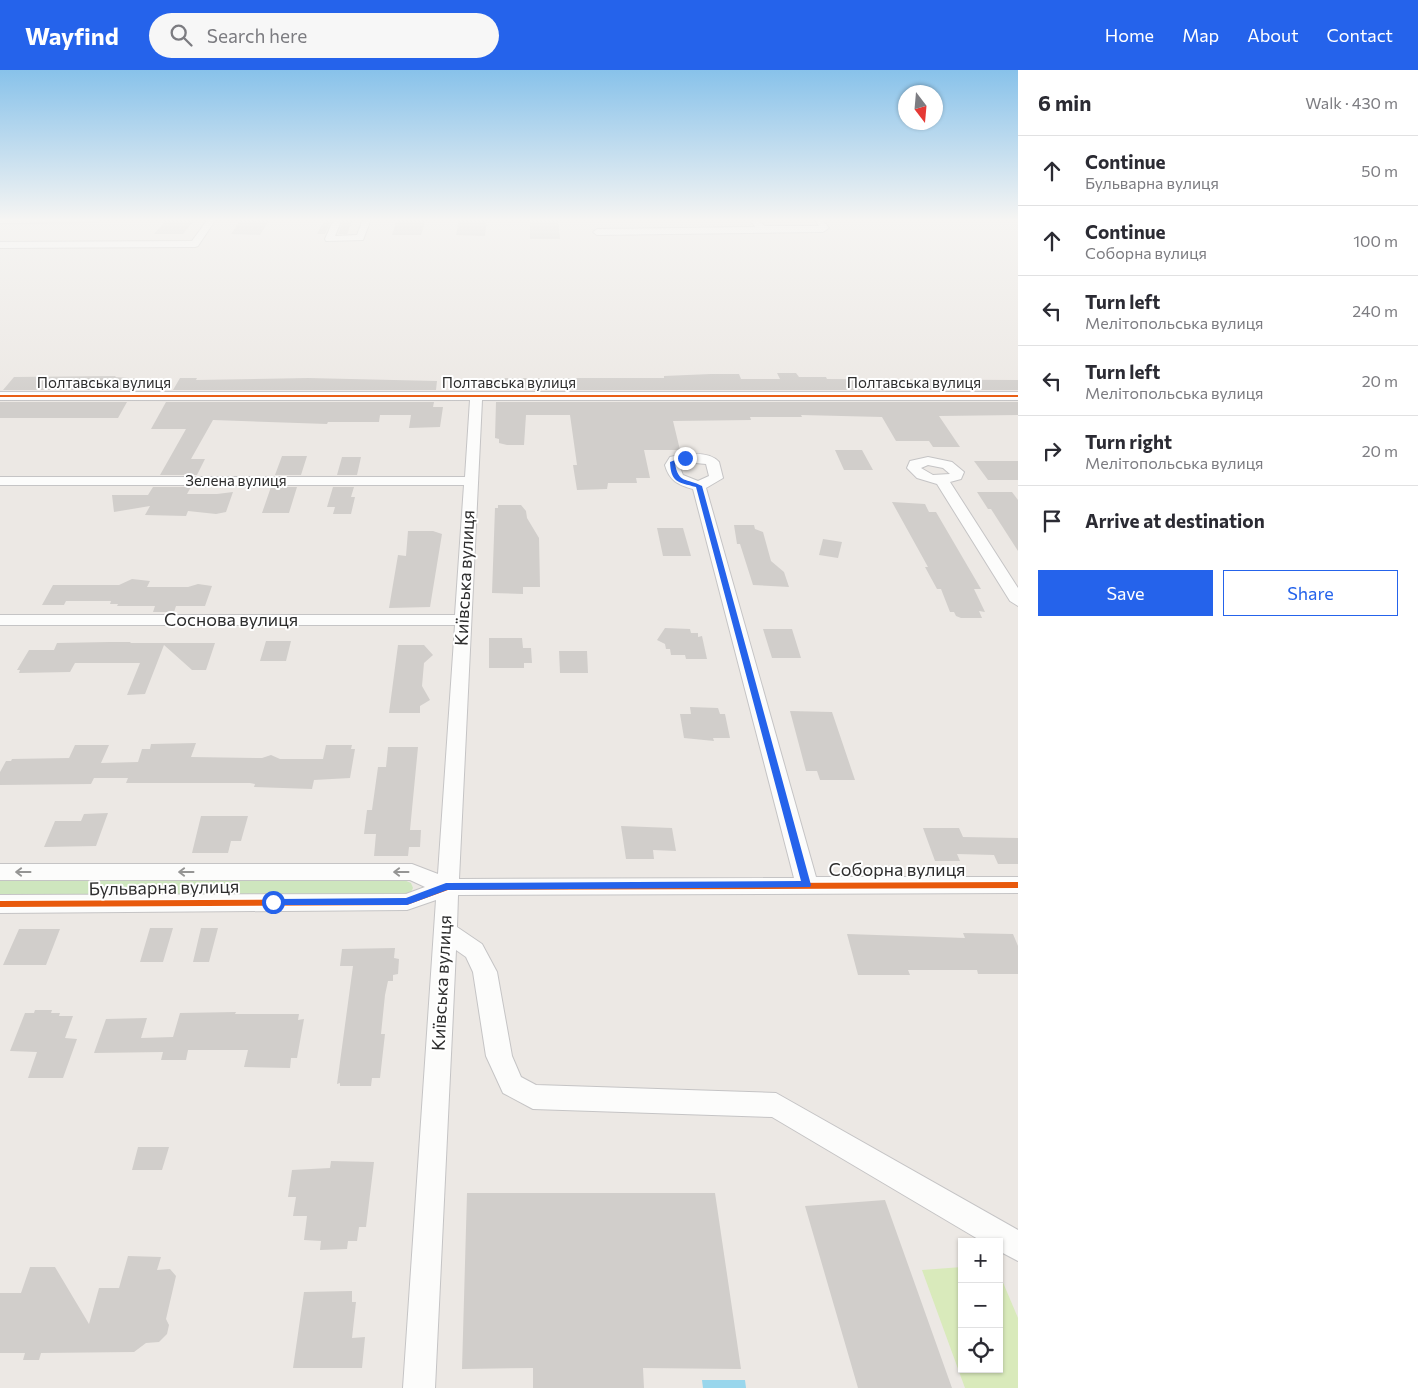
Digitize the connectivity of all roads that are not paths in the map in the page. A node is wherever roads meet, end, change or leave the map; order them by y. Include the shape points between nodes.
1 (0, 396) edge
2 (1018, 396) edge
3 (476, 397) junction
4 (942, 480) dead end
5 (0, 481) edge
6 (471, 481) junction
7 (699, 486) dead end
8 (1018, 601) edge
9 (0, 620) edge
10 (463, 620) junction
11 (0, 872) edge
12 (806, 885) junction
13 (1018, 885) edge
14 (446, 887) junction
15 (0, 904) edge
16 (446, 931) junction
17 (1018, 1246) edge
18 (419, 1388) edge

1 - 3 street, Полтавська вулиця
2 - 3 street, Полтавська вулиця
3 - 6 street, Київська вулиця
4 - 8 street
5 - 6 street, Зелена вулиця
6 - 10 street, Київська вулиця
7 - 12 street
9 - 10 street, Соснова вулиця
10 - 14 street, Київська вулиця
14 -> 11 street, Бульварна вулиця via 412,872
12 - 13 street, Соборна вулиця
12 - 14 street, Соборна вулиця
14 - 15 street, Бульварна вулиця via 407,902
14 - 16 street, Київська вулиця
16 - 17 street via 474,951 485,972 499,1056 512,1085 534,1097 776,1105
16 - 18 street, Київська вулиця

